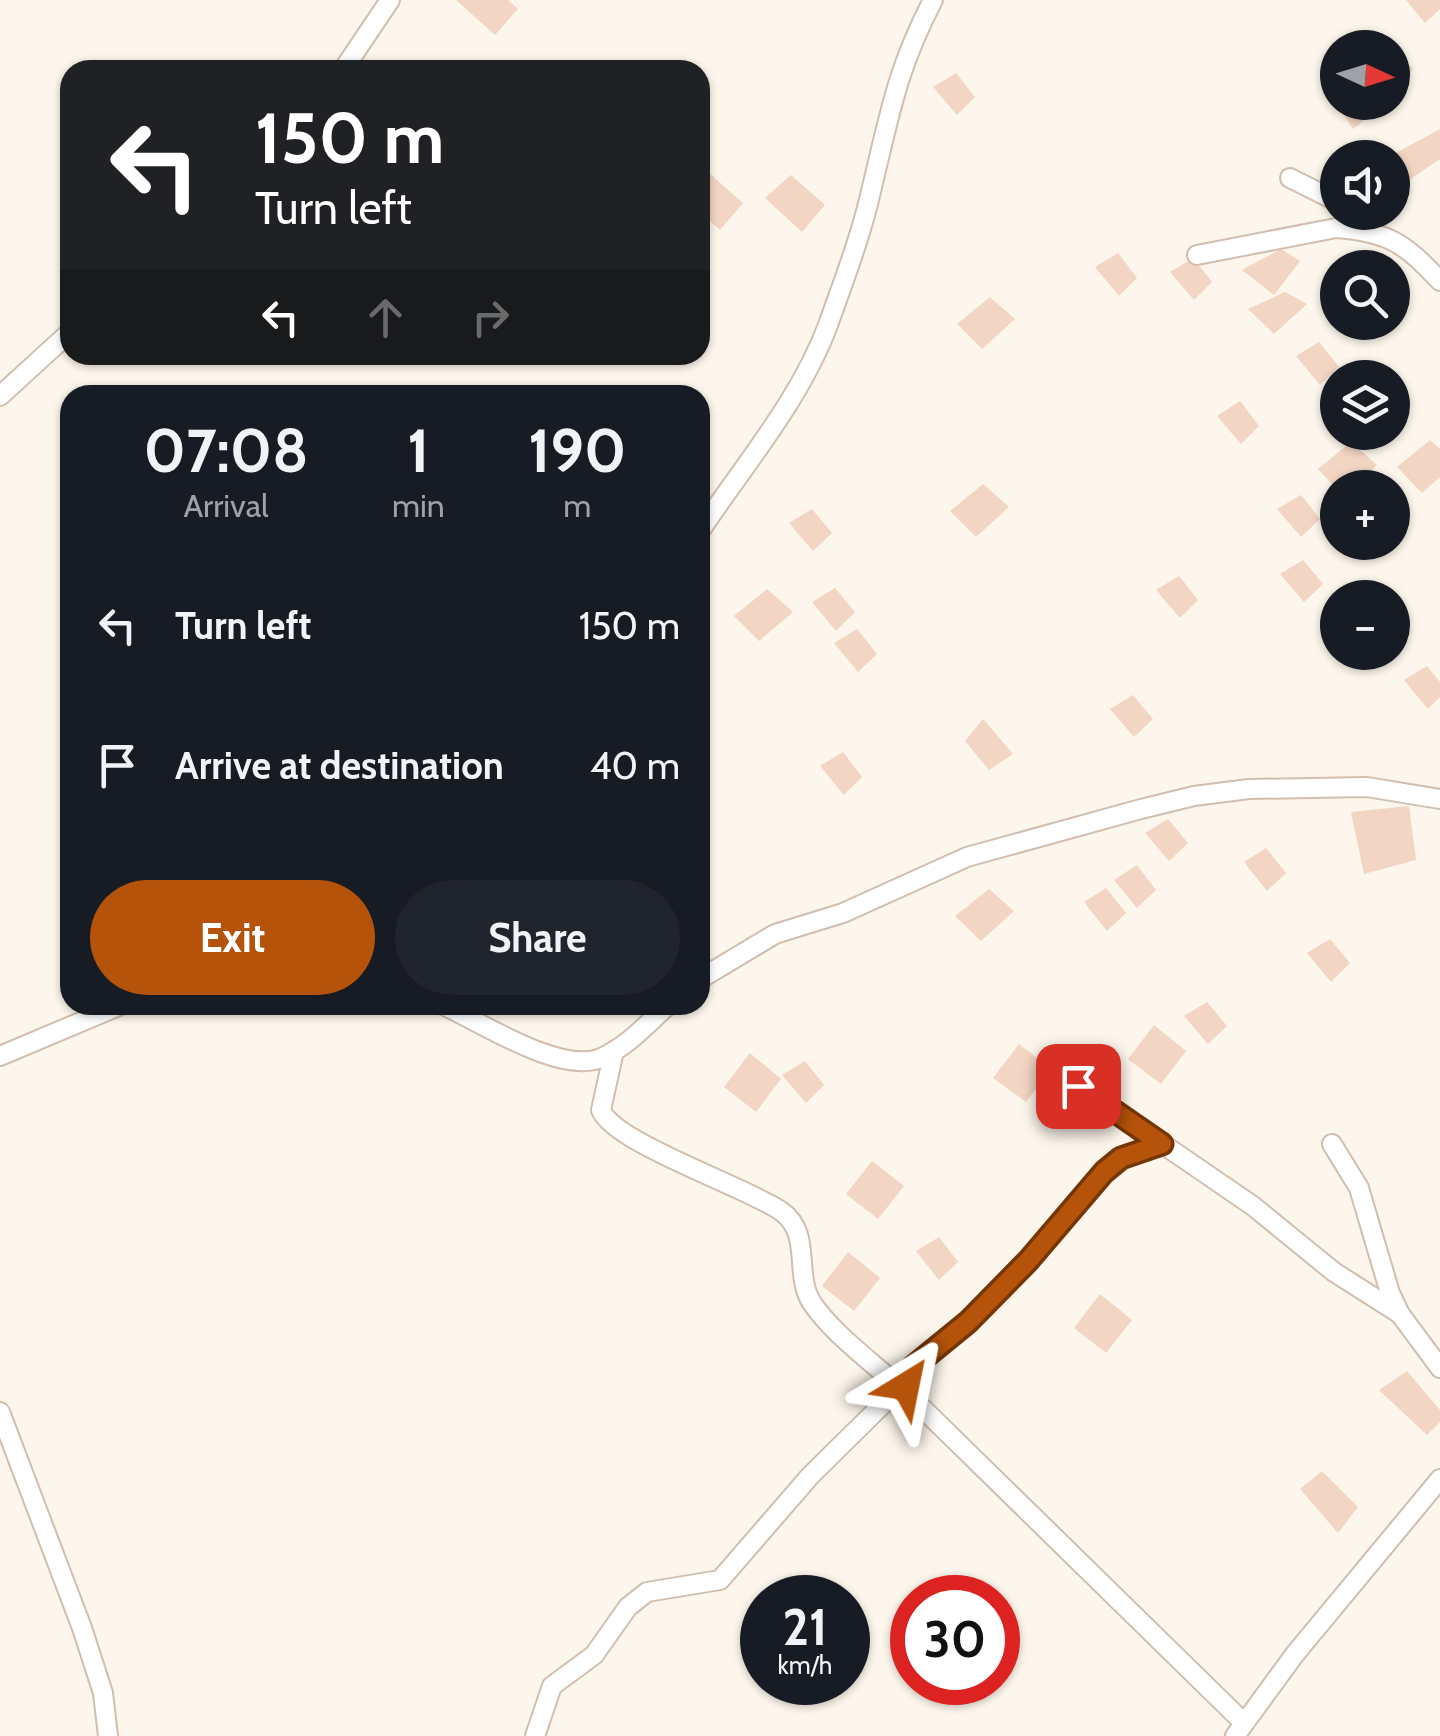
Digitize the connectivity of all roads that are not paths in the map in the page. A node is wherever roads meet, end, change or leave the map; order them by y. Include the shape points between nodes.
1 (390, 0) edge
2 (933, 0) edge
3 (350, 60) edge
4 (1290, 178) dead end
5 (1320, 193) edge
6 (1379, 230) edge
7 (1385, 234) junction
8 (1197, 255) dead end
9 (1440, 281) edge
10 (60, 341) edge
11 (0, 396) edge
12 (710, 515) edge
13 (1440, 799) edge
14 (710, 973) edge
15 (96, 1015) edge
16 (465, 1015) edge
17 (656, 1015) edge
18 (614, 1051) junction
19 (0, 1056) edge
20 (1078, 1086) dead end
21 (1162, 1144) junction
22 (1332, 1144) dead end
23 (1400, 1314) junction
24 (1440, 1368) edge
25 (883, 1372) junction
26 (913, 1399) junction
27 (0, 1412) edge
28 (1440, 1478) edge
29 (1240, 1729) edge
30 (108, 1736) edge
31 (535, 1736) edge

1 - 3 street
2 - 12 street via 893,89 862,226 813,359
4 - 5 street
6 - 7 street
7 - 8 street via 1336,228
7 - 9 street
10 - 11 street
13 - 14 street via 1366,788 1249,789 1141,808 966,857 843,913 775,934
15 - 19 street
16 - 18 street via 570,1062
17 - 18 street
18 - 25 street via 604,1118 630,1138 785,1214 802,1245 802,1277 813,1304
20 - 21 street
21 - 23 street
21 - 26 street via 1121,1158 1104,1172 1028,1261 913,1367 905,1380
22 - 23 street via 1359,1188
23 - 24 street
25 - 26 street
25 - 31 street via 885,1402 810,1476 729,1573 707,1585 638,1597 594,1654 552,1686
26 - 29 street
27 - 30 street via 82,1628 103,1693
28 - 29 street

